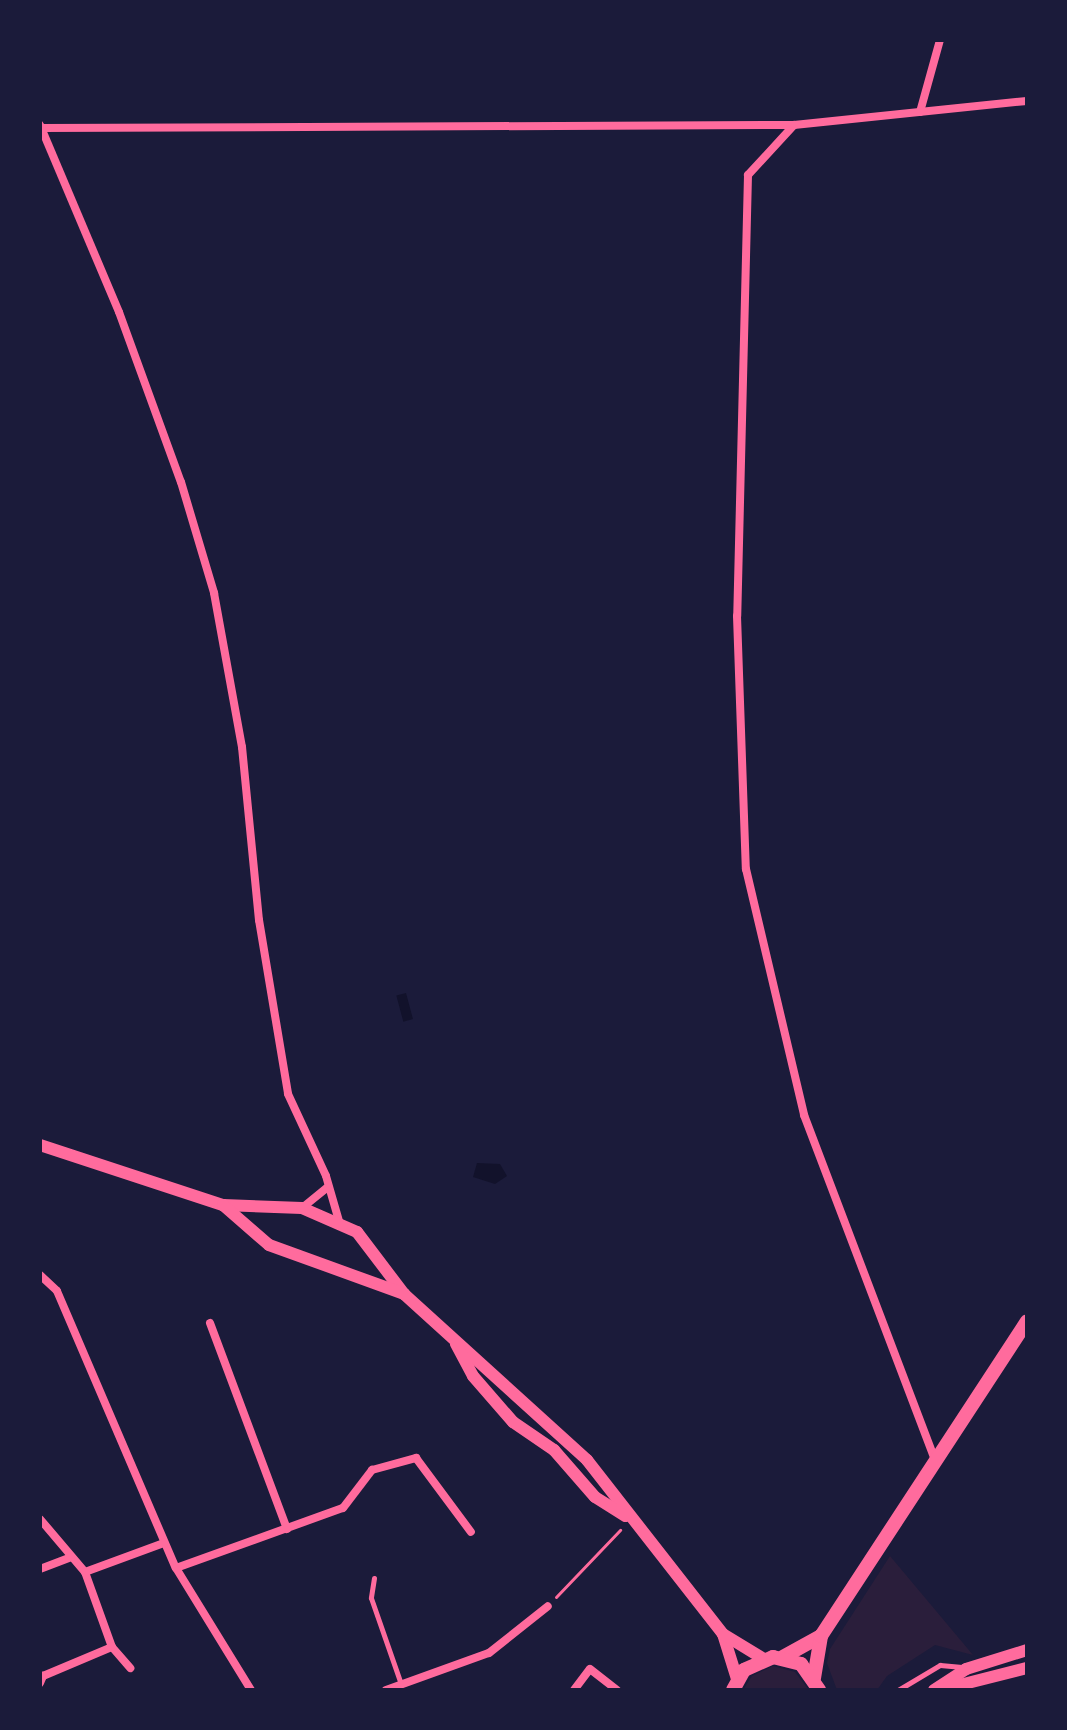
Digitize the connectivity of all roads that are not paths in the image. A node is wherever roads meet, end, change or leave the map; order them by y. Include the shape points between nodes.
1 (940, 40) edge
2 (1027, 101) edge
3 (920, 112) junction
4 (794, 125) junction
5 (41, 126) edge
6 (40, 1145) edge
7 (328, 1187) junction
8 (223, 1205) junction
9 (259, 1207) junction
10 (302, 1208) junction
11 (339, 1221) junction
12 (250, 1229) junction
13 (381, 1259) junction
14 (40, 1275) edge
15 (365, 1280) junction
16 (404, 1294) junction
17 (1027, 1321) edge
18 (210, 1323) dead end
19 (453, 1338) junction
20 (936, 1463) junction
21 (40, 1519) edge
22 (631, 1520) junction
23 (287, 1529) junction
24 (471, 1532) dead end
25 (164, 1543) junction
26 (71, 1557) junction
27 (176, 1568) junction
28 (40, 1569) edge
29 (85, 1572) junction
30 (374, 1578) dead end
31 (548, 1606) road end
32 (723, 1634) junction
33 (821, 1636) junction
34 (112, 1647) junction
35 (1027, 1650) edge
36 (783, 1657) junction
37 (764, 1659) junction
38 (130, 1668) dead end
39 (1027, 1668) edge
40 (966, 1669) junction
41 (42, 1680) edge
42 (401, 1684) junction
43 (735, 1684) edge
44 (817, 1684) edge
45 (251, 1690) edge
46 (386, 1690) edge
47 (574, 1690) edge
48 (617, 1690) edge
49 (898, 1690) edge
50 (934, 1690) edge
51 (940, 1690) edge

1 - 3 street
2 - 3 street
3 - 4 street
4 - 5 street
4 - 20 street via 748,175 737,616 746,869 804,1115
5 - 7 street via 119,312 181,482 214,593 242,747 259,920 288,1094
6 - 8 street
7 - 10 street
7 - 11 street
8 - 9 street
8 - 12 street
9 - 10 street
9 - 12 street
10 - 11 street
11 - 13 street
12 - 15 street via 269,1245
13 - 15 street
13 - 16 street
14 - 25 street via 57,1291
15 - 16 street
16 - 19 street
17 - 20 main road
18 - 23 street
19 - 22 street via 489,1366 525,1407 558,1428
19 - 22 street via 473,1376 513,1422 554,1450 595,1497
20 - 33 main road
21 - 26 street
22 - 32 street
23 - 24 street via 343,1508 372,1470 416,1458
23 - 27 street
25 - 27 street
25 - 29 street
26 - 28 street
26 - 29 street
27 - 45 street
29 - 34 street
30 - 42 lane via 371,1598
31 - 42 street via 489,1653
32 - 37 street
32 - 43 street
33 - 36 main road
33 - 44 main road
34 - 38 street
34 - 41 street
35 - 40 street
36 - 37 main road
36 - 44 main road via 801,1664
37 - 43 main road
39 - 51 street
40 - 49 lane via 940,1665
40 - 50 street
42 - 46 street
47 - 48 street via 590,1669

